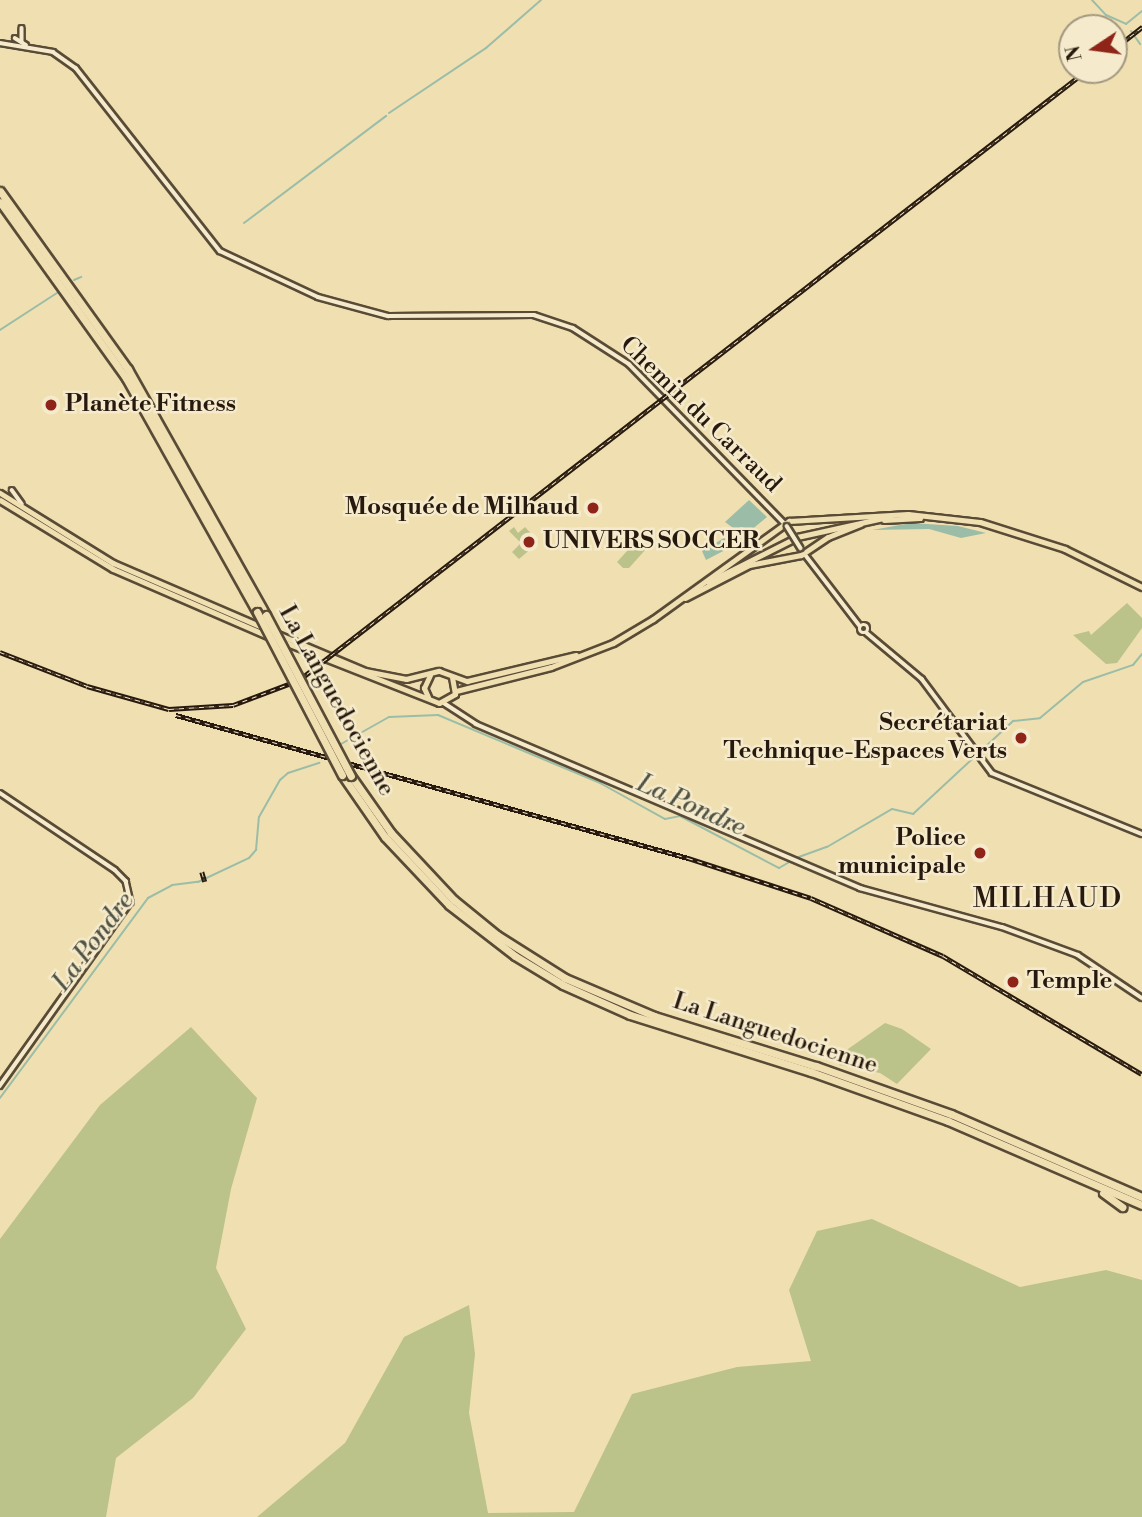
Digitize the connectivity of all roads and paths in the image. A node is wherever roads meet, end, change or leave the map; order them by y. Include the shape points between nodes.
1 (22, 28) dead end
2 (15, 38) dead end
3 (23, 42) junction
4 (0, 43) edge
5 (27, 46) junction
6 (0, 191) edge
7 (0, 202) edge
8 (12, 490) dead end
9 (0, 493) edge
10 (0, 500) edge
11 (942, 517) junction
12 (49, 524) junction
13 (785, 524) junction
14 (803, 551) junction
15 (1142, 587) edge
16 (667, 608) junction
17 (430, 675) junction
18 (452, 677) junction
19 (471, 683) junction
20 (455, 694) junction
21 (428, 697) junction
22 (444, 703) junction
23 (455, 709) junction
24 (346, 775) junction
25 (0, 793) edge
26 (1142, 834) edge
27 (1142, 998) edge
28 (0, 1086) edge
29 (1043, 1163) junction
30 (1142, 1197) edge
31 (1142, 1205) edge
32 (1122, 1206) dead end

1 - 3 street
2 - 3 street
3 - 5 street
4 - 5 street, Chemin du Carraud
5 - 13 street, Chemin du Carraud via 53,52 76,68 214,247 326,300 407,318 534,315 573,328 629,364
6 - 24 highway, La Languedocienne, bridge via 128,369 266,615
7 - 24 highway, La Languedocienne, bridge via 126,378
8 - 12 street
9 - 12 main road
10 - 21 main road via 143,583 335,664
11 - 13 main road via 875,514
11 - 14 main road via 864,523
11 - 15 main road via 1012,530 1065,549
11 - 16 main road via 875,519 797,537 753,556
12 - 17 main road via 113,563 343,663 406,679
13 - 14 street, Chemin du Carraud, bridge
13 - 16 main road
14 - 16 main road via 749,565
14 - 26 street, Chemin du Carraud via 843,606 939,700 978,756 1001,778
16 - 19 main road via 574,656
17 - 18 main road via 439,671
17 - 21 main road via 425,683
18 - 19 main road
18 - 20 main road
19 - 20 main road
20 - 22 main road
20 - 23 street
21 - 22 main road
22 - 23 street
23 - 27 street via 474,723 797,862 875,892 1075,953
24 - 29 highway, La Languedocienne via 385,837 449,905 504,948 563,985 641,1019 891,1100
24 - 30 highway, La Languedocienne via 446,892 497,935 565,978 654,1016 951,1114
25 - 28 street via 115,870 128,886 131,902
29 - 31 highway, La Languedocienne
29 - 32 highway

